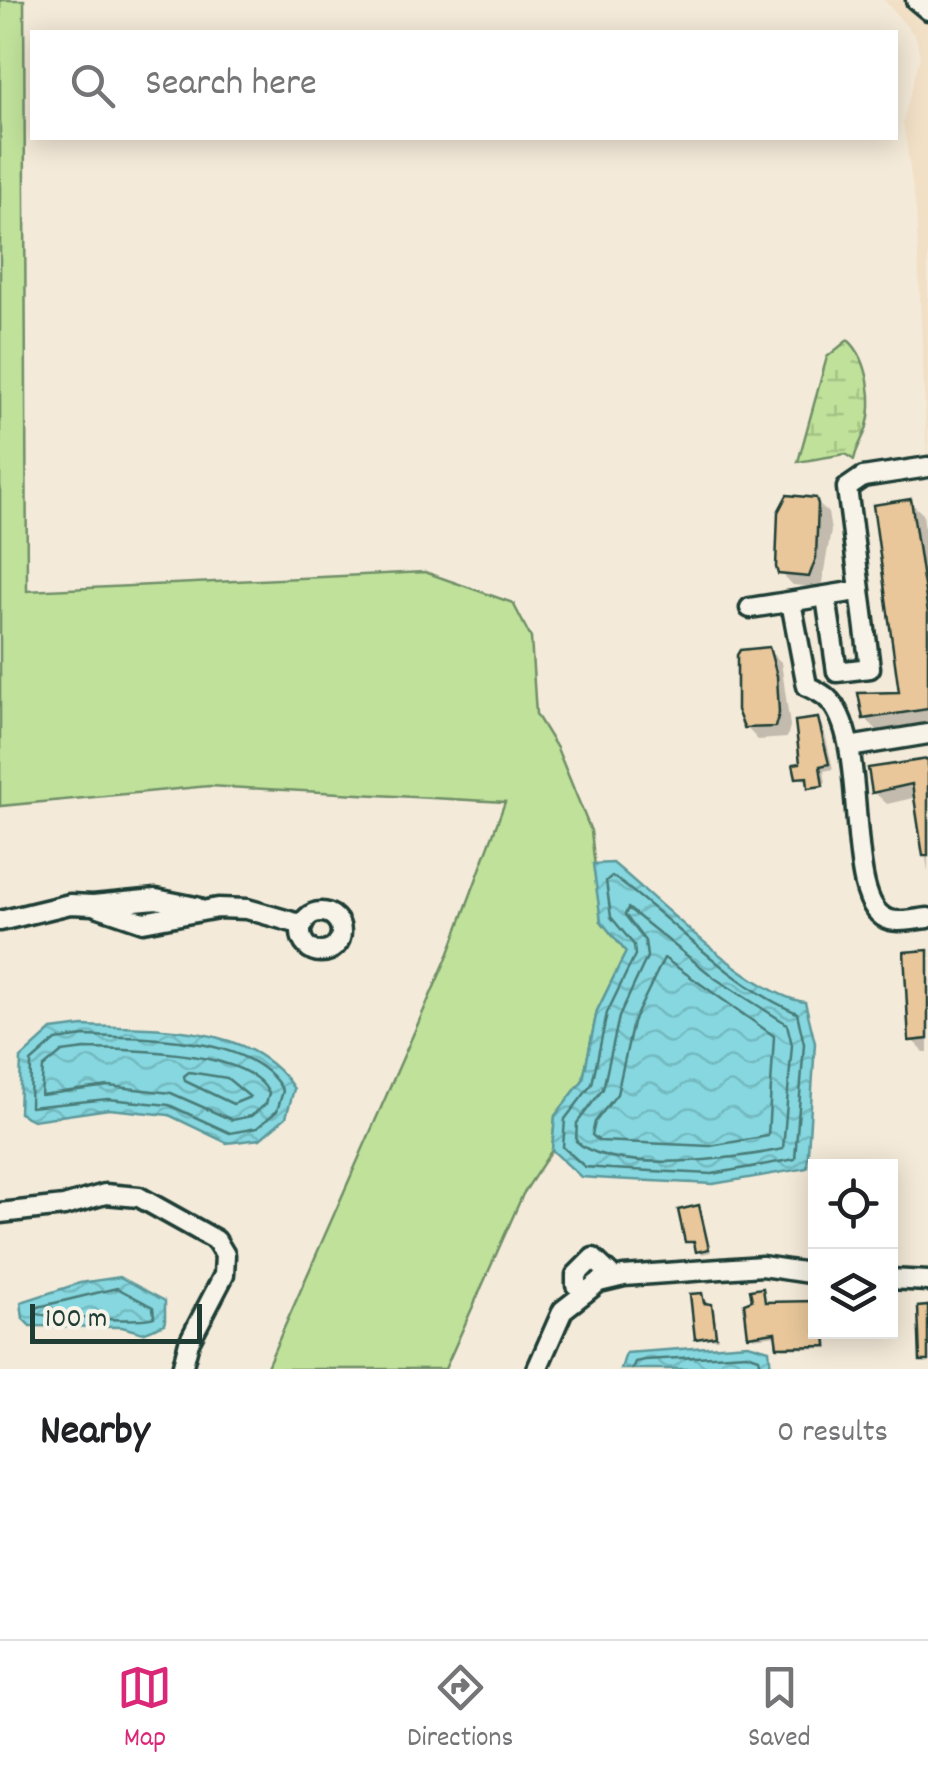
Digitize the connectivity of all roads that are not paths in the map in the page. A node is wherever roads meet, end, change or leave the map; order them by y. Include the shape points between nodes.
1 (916, 0) edge
2 (928, 10) edge
3 (922, 467) edge
4 (857, 591) junction
5 (826, 596) junction
6 (791, 602) junction
7 (750, 608) dead end
8 (928, 734) edge
9 (849, 747) junction
10 (928, 918) edge
11 (0, 921) edge
12 (302, 925) dead end
13 (0, 1213) edge
14 (808, 1273) edge
15 (898, 1279) edge
16 (928, 1281) edge
17 (182, 1369) edge
18 (538, 1369) edge

1 - 2 street
3 - 4 street via 863,477 847,488
4 - 5 street
4 - 5 street via 870,668 837,672
5 - 6 street
6 - 7 street
6 - 9 street via 807,686 829,698
8 - 9 street
9 - 10 street via 870,906 892,921
11 - 12 street via 48,906 156,898 247,909
13 - 17 street via 120,1195 140,1198 216,1240 225,1255 224,1276
14 - 18 street via 762,1266 614,1278 582,1291 557,1320
15 - 16 street

